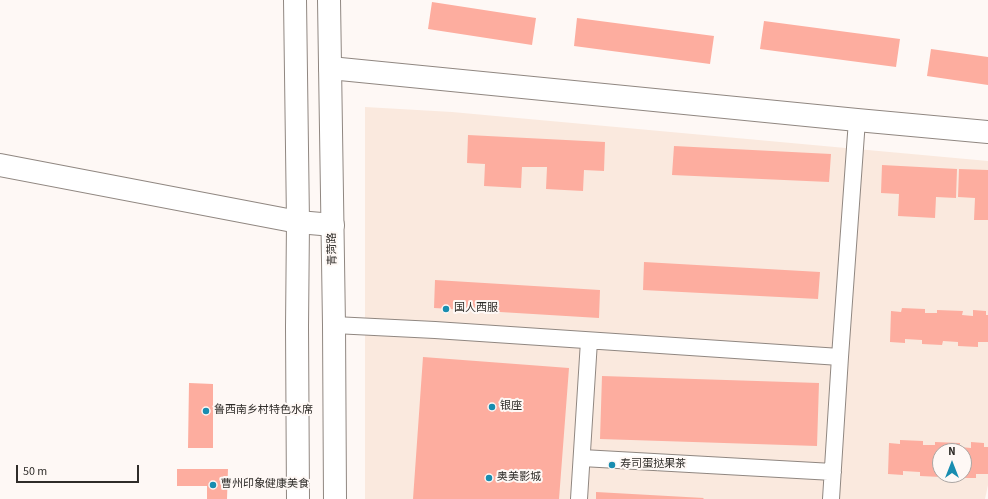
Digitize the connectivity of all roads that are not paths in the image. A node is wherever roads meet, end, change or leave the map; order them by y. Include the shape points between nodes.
1 (295, 0) edge
2 (329, 0) edge
3 (330, 68) junction
4 (857, 120) junction
5 (988, 132) edge
6 (0, 165) edge
7 (298, 222) junction
8 (333, 224) junction
9 (334, 325) junction
10 (589, 341) junction
11 (840, 357) junction
12 (582, 458) junction
13 (833, 472) junction
14 (298, 499) edge
15 (335, 499) edge
16 (579, 499) edge
17 (831, 499) edge

1 - 7 main road
2 - 3 main road, 青菏路
3 - 4 main road
3 - 8 main road, 青菏路
4 - 5 main road
4 - 11 street
6 - 7 main road
7 - 8 main road
7 - 14 main road
8 - 9 main road, 青菏路
9 - 10 street
9 - 15 main road, 青菏路
10 - 11 street
10 - 12 street
11 - 13 street
12 - 13 street
12 - 16 street
13 - 17 street

